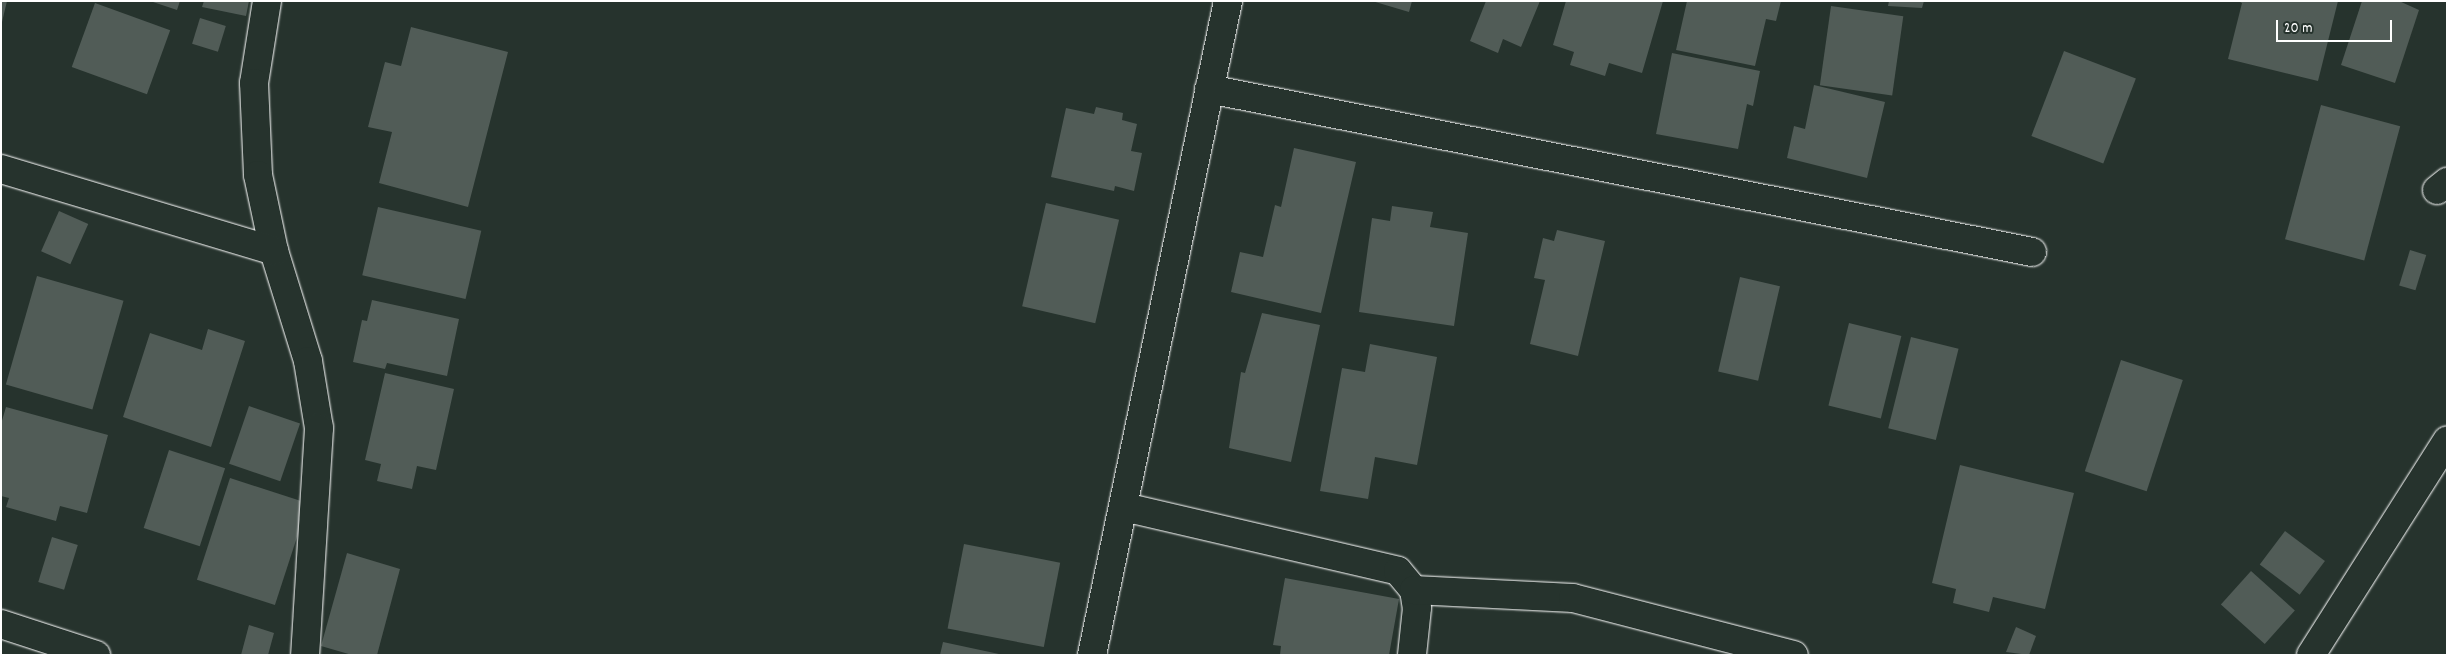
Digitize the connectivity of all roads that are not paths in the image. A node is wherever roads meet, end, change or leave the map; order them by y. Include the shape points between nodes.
1 (268, 1) edge
2 (1228, 1) edge
3 (1209, 89) junction
4 (1, 169) edge
5 (274, 250) junction
6 (2032, 252) dead end
7 (2447, 441) edge
8 (1124, 507) junction
9 (1414, 590) junction
10 (1, 624) edge
11 (96, 655) edge
12 (305, 655) edge
13 (1092, 655) edge
14 (1412, 655) edge
15 (1794, 655) edge
16 (2311, 655) edge

1 - 5 street via 254,83 258,175
2 - 3 street
3 - 6 street
3 - 8 street
4 - 5 street
5 - 12 street via 308,361 319,428
7 - 16 street
8 - 9 street via 1398,571
8 - 13 street
9 - 14 street via 1417,608
9 - 15 street via 1573,598
10 - 11 street

